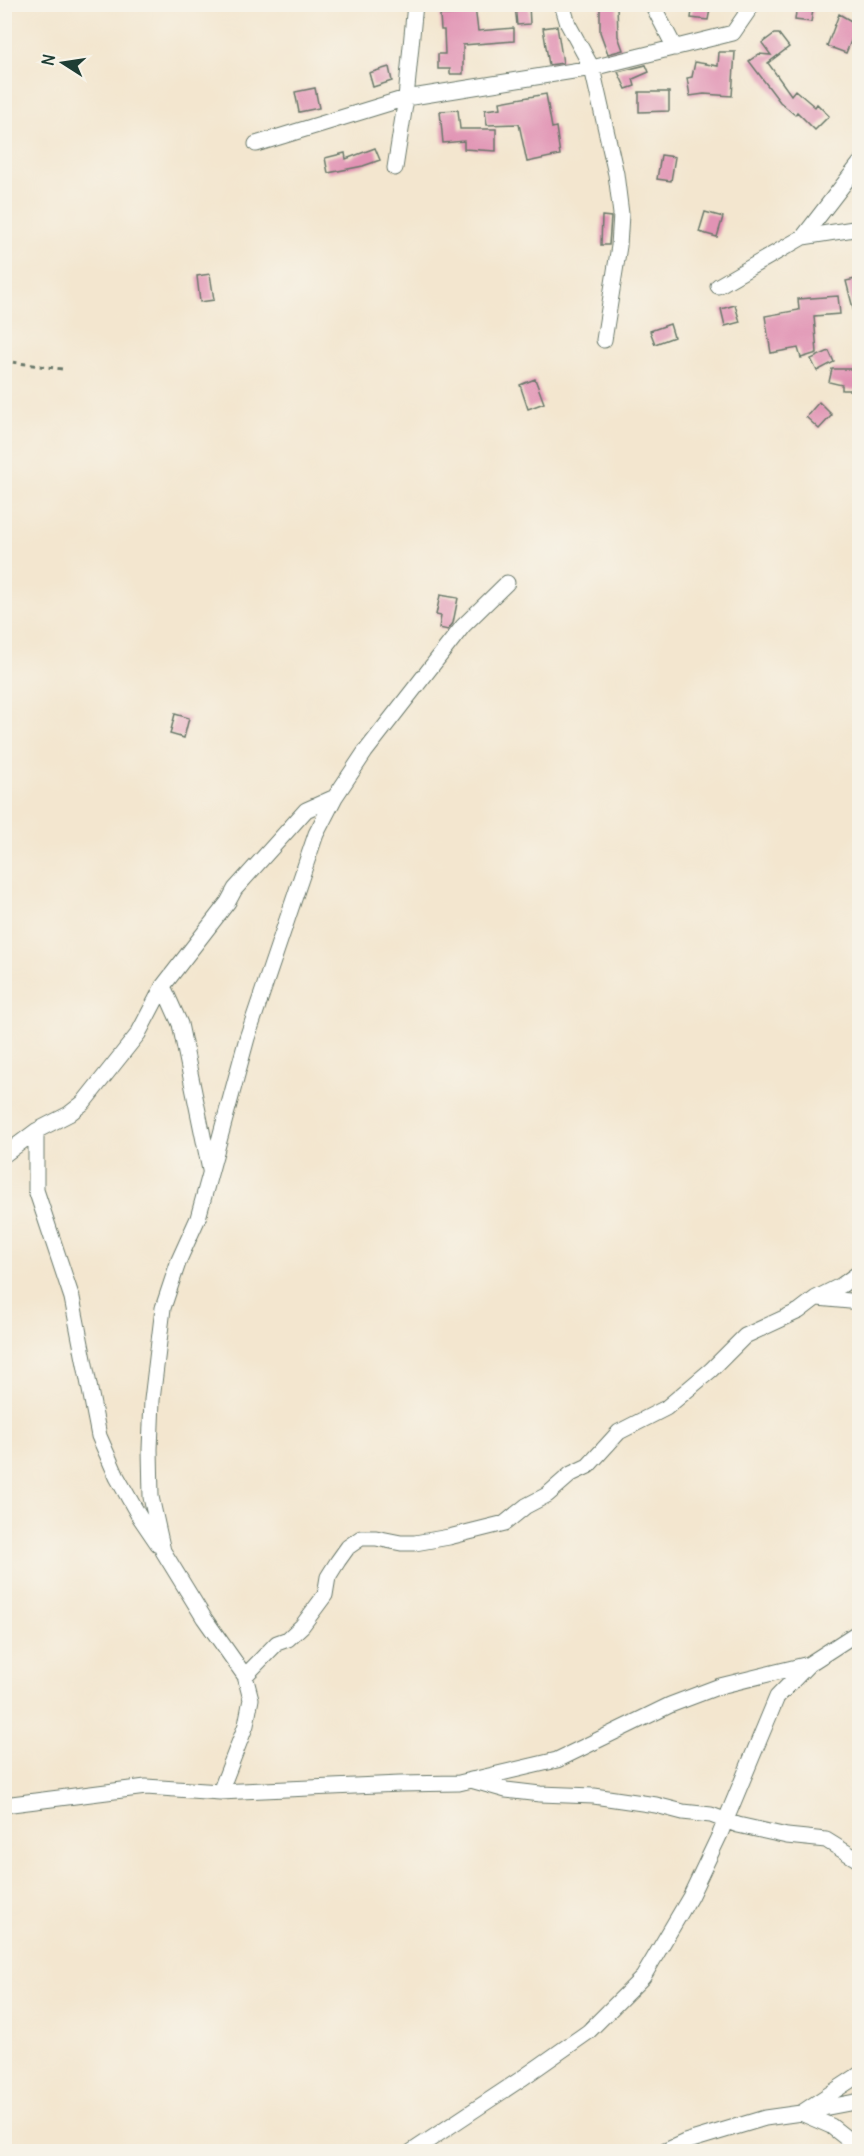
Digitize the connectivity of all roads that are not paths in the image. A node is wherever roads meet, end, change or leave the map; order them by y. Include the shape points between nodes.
1 (415, 4) edge
2 (562, 4) edge
3 (652, 4) edge
4 (753, 4) edge
5 (675, 48) junction
6 (592, 68) junction
7 (406, 98) junction
8 (256, 144) dead end
9 (860, 163) edge
10 (395, 168) dead end
11 (860, 228) edge
12 (803, 237) junction
13 (718, 286) dead end
14 (604, 340) dead end
15 (507, 583) dead end
16 (335, 797) junction
17 (163, 986) junction
18 (36, 1131) junction
19 (4, 1155) edge
20 (211, 1173) junction
21 (860, 1272) edge
22 (816, 1298) junction
23 (860, 1302) edge
24 (163, 1551) junction
25 (860, 1631) edge
26 (808, 1664) junction
27 (245, 1676) junction
28 (471, 1780) junction
29 (220, 1792) junction
30 (4, 1805) edge
31 (726, 1821) junction
32 (860, 1861) edge
33 (860, 2074) edge
34 (860, 2101) edge
35 (801, 2113) junction
36 (860, 2149) edge
37 (411, 2151) edge
38 (663, 2151) edge

1 - 7 street
2 - 6 street via 568,24
3 - 5 street
4 - 5 street via 733,33
5 - 6 street
6 - 7 street
6 - 14 street via 621,213
7 - 8 street
7 - 10 street
9 - 12 street
11 - 12 street
12 - 13 street
15 - 16 street via 463,626
16 - 17 street via 306,810 261,857
16 - 20 street via 316,834 247,1038
17 - 18 street via 138,1034 83,1103
17 - 20 street via 180,1024
18 - 19 street
18 - 24 street via 36,1190 72,1298 99,1436 139,1516
20 - 24 street via 198,1218 178,1260 163,1308 159,1337 150,1449 151,1497
21 - 22 street
22 - 23 street
22 - 27 street via 799,1311 745,1336 666,1408 619,1432 588,1466 505,1523 415,1543 361,1538 338,1561 328,1577 325,1596 302,1626 277,1643
24 - 27 street
25 - 26 street
26 - 28 street via 720,1686 670,1705 557,1760
26 - 31 street via 777,1696
27 - 29 street via 251,1699 246,1725
28 - 29 street
28 - 31 street via 506,1791 594,1796 711,1815
29 - 30 street via 146,1787
31 - 32 street via 787,1836 826,1840
31 - 37 street via 690,1897 643,1977 588,2032
33 - 35 street
34 - 35 street
35 - 36 street via 831,2126
35 - 38 street via 765,2118

